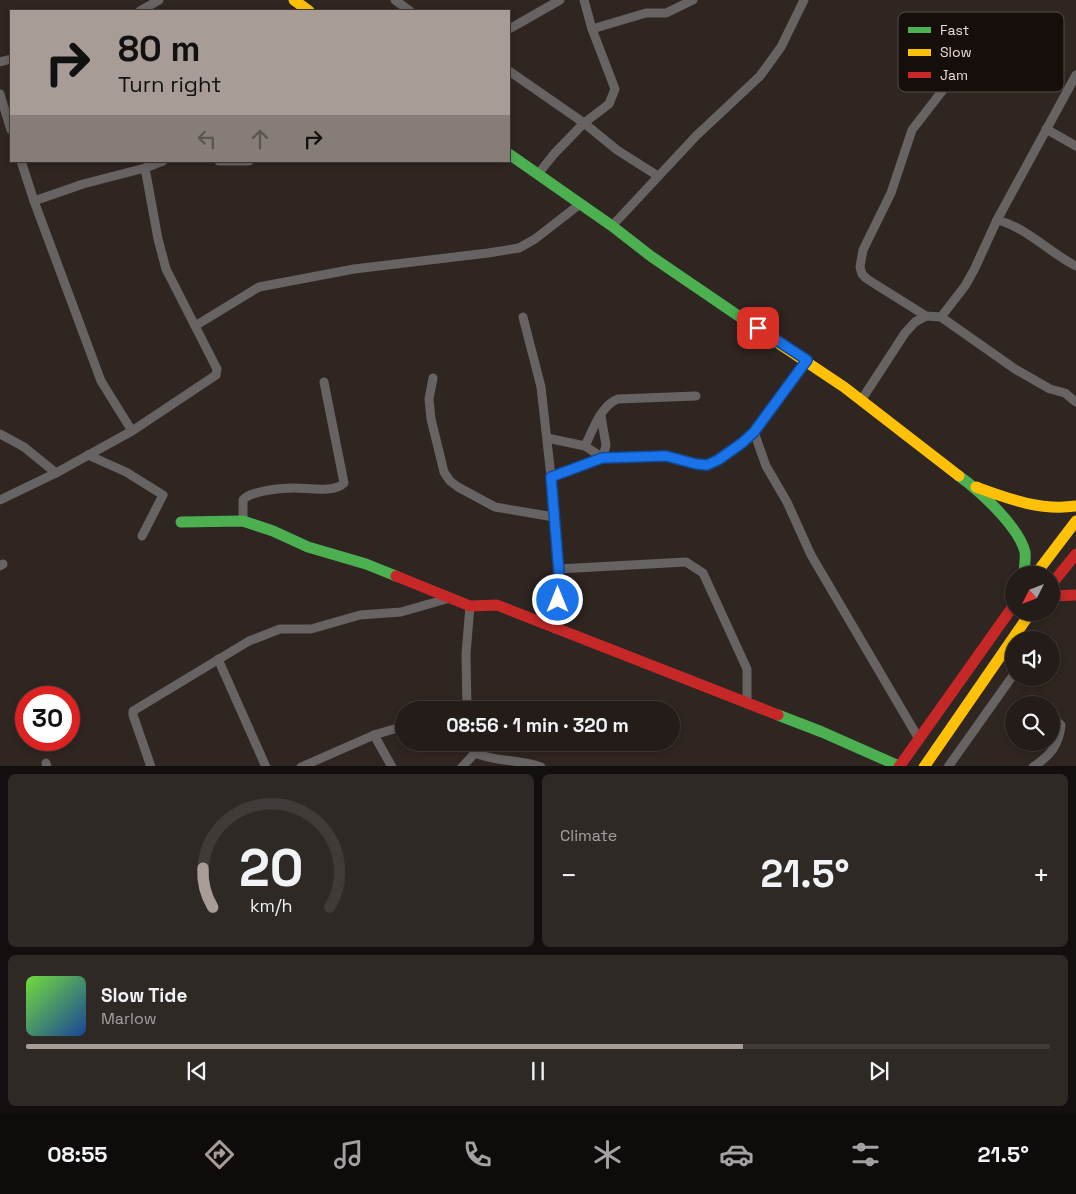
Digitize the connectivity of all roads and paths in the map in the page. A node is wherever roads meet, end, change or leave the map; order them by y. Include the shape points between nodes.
1 (158, 0) edge
2 (395, 0) edge
3 (560, 0) edge
4 (584, 0) edge
5 (694, 0) edge
6 (804, 0) edge
7 (296, 1) edge
8 (142, 10) edge
9 (308, 10) edge
10 (409, 10) edge
11 (510, 28) edge
12 (592, 29) junction
13 (510, 71) edge
14 (1076, 75) edge
15 (941, 92) edge
16 (0, 94) edge
17 (584, 123) junction
18 (10, 127) edge
19 (1046, 130) junction
20 (1076, 146) edge
21 (510, 155) edge
22 (21, 162) edge
23 (160, 162) edge
24 (145, 168) junction
25 (538, 174) junction
26 (658, 176) junction
27 (34, 201) junction
28 (580, 204) junction
29 (997, 220) junction
30 (612, 226) junction
31 (1076, 266) edge
32 (912, 309) junction
33 (926, 316) junction
34 (523, 317) dead end
35 (940, 317) junction
36 (915, 322) junction
37 (195, 326) junction
38 (807, 360) junction
39 (433, 378) dead end
40 (324, 382) dead end
41 (696, 396) dead end
42 (862, 399) junction
43 (1076, 402) edge
44 (601, 416) junction
45 (132, 431) junction
46 (754, 432) junction
47 (0, 434) edge
48 (547, 438) junction
49 (584, 446) junction
50 (88, 455) junction
51 (602, 458) junction
52 (56, 473) junction
53 (551, 477) junction
54 (973, 486) junction
55 (0, 500) edge
56 (1076, 506) edge
57 (554, 518) junction
58 (243, 521) junction
59 (1076, 521) edge
60 (181, 522) dead end
61 (142, 536) dead end
62 (1076, 554) edge
63 (1024, 566) edge
64 (1042, 566) edge
65 (558, 569) junction
66 (1060, 573) edge
67 (1076, 595) edge
68 (1060, 596) edge
69 (450, 598) junction
70 (470, 606) junction
71 (1005, 618) edge
72 (1024, 621) edge
73 (555, 629) junction
74 (218, 658) junction
75 (1005, 686) edge
76 (467, 701) edge
77 (747, 704) junction
78 (395, 729) edge
79 (374, 735) junction
80 (919, 738) junction
81 (1052, 751) edge
82 (475, 753) joint
83 (151, 766) edge
84 (266, 766) edge
85 (301, 766) edge
86 (392, 766) edge
87 (462, 766) edge
88 (538, 766) edge
89 (899, 766) edge
90 (924, 766) edge
91 (948, 766) edge
92 (1033, 766) edge

1 - 8 street
2 - 10 street
3 - 11 street
4 - 12 street
5 - 12 street via 666,13 646,13
6 - 26 street via 780,47 760,76
7 - 9 main road
12 - 17 street via 615,89 609,104
13 - 17 street
14 - 19 street
15 - 32 street via 912,130 891,194 863,250 860,267 867,279
16 - 18 street
17 - 25 street
17 - 26 street via 617,150
19 - 20 street
19 - 29 street
21 - 25 main road
22 - 27 street
23 - 24 street
24 - 27 street
24 - 37 street via 166,269
25 - 28 main road
26 - 30 street
27 - 45 street via 101,381
28 - 30 main road
28 - 37 street via 520,248 354,269 258,287
29 - 31 street via 1030,234 1054,254
29 - 35 street via 965,286
30 - 38 main road via 652,257
32 - 33 street
32 - 36 street
33 - 35 street
33 - 36 street
34 - 48 street via 541,387
35 - 43 street via 1015,369 1065,393
36 - 42 street
37 - 45 street via 217,369 216,375
38 - 42 main road
38 - 46 street
39 - 57 street via 429,399 431,420 444,472 450,481 495,507
40 - 58 street via 344,483 333,488 272,490 248,495 243,500
41 - 44 street via 618,399 609,403
42 - 54 main road
44 - 49 street
44 - 51 street via 606,445
45 - 50 street
46 - 51 street via 707,465 666,456
46 - 80 street via 766,466 787,502 810,555
47 - 52 street via 24,447
48 - 49 street
48 - 53 street
49 - 51 street
50 - 52 street
50 - 61 street via 126,472 163,495
51 - 53 street
52 - 55 street
53 - 57 street
54 - 56 main road via 1036,506 1055,509
54 - 63 main road via 1019,537 1025,553
57 - 65 street
58 - 60 main road
58 - 69 main road via 308,547 366,564
59 - 64 main road
62 - 66 main road
65 - 73 street via 560,585
65 - 77 street via 686,562 703,573 747,669
67 - 68 main road
69 - 70 main road
69 - 74 street via 401,612 360,615 311,629 280,629
70 - 73 main road via 497,605
70 - 76 street
71 - 80 main road
72 - 90 main road
73 - 77 main road
74 - 83 street via 133,711
74 - 84 street
75 - 91 street
77 - 89 main road
78 - 79 street
79 - 85 street
79 - 86 street
80 - 89 main road
81 - 92 street
82 - 87 street
82 - 88 street via 485,758 518,760

